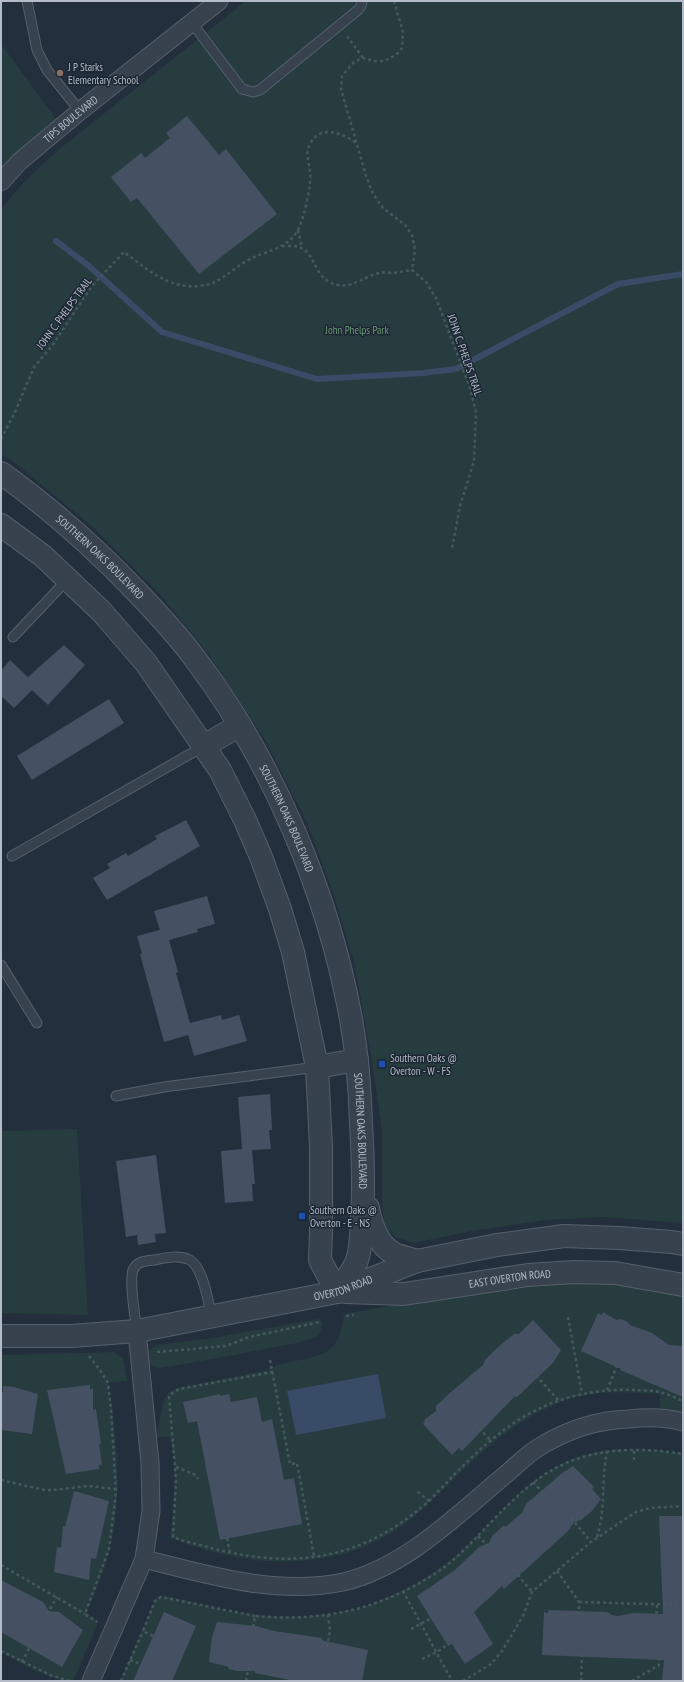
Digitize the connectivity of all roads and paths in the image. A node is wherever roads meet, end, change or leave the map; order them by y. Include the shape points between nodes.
1 (27, 1) edge
2 (219, 1) edge
3 (362, 1) edge
4 (394, 1) edge
5 (192, 23) junction
6 (339, 26) junction
7 (363, 58) junction
8 (80, 111) junction
9 (356, 143) junction
10 (1, 182) edge
11 (298, 230) junction
12 (280, 246) junction
13 (303, 248) junction
14 (412, 270) junction
15 (1, 439) edge
16 (1, 473) edge
17 (1, 525) edge
18 (452, 548) dead end
19 (68, 579) junction
20 (13, 637) dead end
21 (240, 725) junction
22 (204, 746) junction
23 (12, 856) dead end
24 (1, 965) edge
25 (37, 1023) dead end
26 (357, 1060) junction
27 (317, 1067) junction
28 (116, 1096) dead end
29 (364, 1180) junction
30 (683, 1244) edge
31 (417, 1261) junction
32 (683, 1286) edge
33 (337, 1292) junction
34 (212, 1317) junction
35 (568, 1317) dead end
36 (320, 1322) dead end
37 (137, 1331) junction
38 (1, 1336) edge
39 (157, 1352) dead end
40 (87, 1354) dead end
41 (270, 1360) dead end
42 (619, 1361) dead end
43 (532, 1371) dead end
44 (273, 1372) junction
45 (607, 1390) dead end
46 (582, 1394) dead end
47 (559, 1401) dead end
48 (683, 1422) edge
49 (475, 1424) dead end
50 (491, 1441) dead end
51 (634, 1450) junction
52 (606, 1451) junction
53 (683, 1454) edge
54 (634, 1460) dead end
55 (176, 1468) junction
56 (198, 1479) dead end
57 (1, 1480) edge
58 (534, 1482) junction
59 (115, 1489) junction
60 (417, 1491) dead end
61 (547, 1497) dead end
62 (683, 1506) edge
63 (571, 1518) dead end
64 (478, 1536) junction
65 (227, 1538) dead end
66 (597, 1538) junction
67 (590, 1542) junction
68 (490, 1548) dead end
69 (230, 1553) junction
70 (314, 1556) junction
71 (144, 1559) junction
72 (1, 1565) edge
73 (514, 1570) dead end
74 (557, 1570) junction
75 (403, 1591) junction
76 (532, 1592) junction
77 (57, 1597) junction
78 (579, 1602) junction
79 (656, 1605) junction
80 (683, 1605) edge
81 (48, 1614) dead end
82 (85, 1614) junction
83 (328, 1615) junction
84 (255, 1616) junction
85 (430, 1619) dead end
86 (580, 1619) dead end
87 (656, 1620) dead end
88 (422, 1624) junction
89 (95, 1628) dead end
90 (411, 1629) dead end
91 (143, 1631) junction
92 (252, 1633) dead end
93 (154, 1636) dead end
94 (32, 1643) dead end
95 (447, 1645) dead end
96 (327, 1647) dead end
97 (1, 1651) edge
98 (437, 1652) junction
99 (582, 1652) dead end
100 (659, 1653) dead end
101 (422, 1659) dead end
102 (130, 1660) junction
103 (22, 1662) junction
104 (141, 1664) dead end
105 (249, 1665) dead end
106 (70, 1681) edge
107 (91, 1681) edge
108 (121, 1681) edge
109 (246, 1681) edge
110 (452, 1681) edge
111 (463, 1681) edge
112 (581, 1681) edge
113 (632, 1681) edge

1 - 8 lane via 37,50 47,70
2 - 5 street, TIPS BOULEVARD
3 - 6 lane via 358,10
4 - 7 path via 403,32 402,48 396,55 384,61
5 - 6 lane via 242,89 254,92 260,90
5 - 8 street, TIPS BOULEVARD
6 - 7 path
7 - 9 path via 354,62 342,76 341,89
8 - 10 street, TIPS BOULEVARD via 19,162
9 - 11 path via 336,132 325,132 315,137 309,145 309,190
9 - 14 path via 373,194 383,208 405,225 412,235 415,250
11 - 12 path, JOHN C. PHELPS TRAIL via 291,239
11 - 13 path
12 - 13 path, JOHN C. PHELPS TRAIL
12 - 15 path, JOHN C. PHELPS TRAIL via 251,259 209,284 191,287 174,284 158,277 124,252 91,287 56,341 34,367
13 - 14 path via 328,282 340,286 356,284 380,272
14 - 18 path, JOHN C. PHELPS TRAIL via 426,282 436,298 470,388 476,412 474,461 460,506
16 - 21 street, SOUTHERN OAKS BOULEVARD via 24,489 95,550 161,617 196,658
17 - 19 street
19 - 20 lane
19 - 22 street via 102,612 146,663
21 - 22 street
21 - 26 street, SOUTHERN OAKS BOULEVARD via 280,799 317,892 342,973
22 - 23 lane
22 - 27 street via 220,770 245,820 280,909 293,952
24 - 25 lane
26 - 27 street
26 - 29 street, SOUTHERN OAKS BOULEVARD
27 - 28 lane
27 - 33 street via 321,1147 320,1260
29 - 31 street via 370,1220 378,1240 392,1253
29 - 33 street, SOUTHERN OAKS BOULEVARD via 357,1260
30 - 31 street, OVERTON ROAD via 564,1236 497,1245
31 - 33 street, OVERTON ROAD
32 - 33 street, EAST OVERTON ROAD via 615,1273 574,1272 528,1275 404,1294
33 - 34 street, OVERTON ROAD
34 - 37 street, OVERTON ROAD
34 - 37 lane via 201,1275 193,1262 179,1257 142,1261 133,1271 132,1290
35 - 46 path
36 - 39 path via 249,1337 226,1346
37 - 38 street, OVERTON ROAD via 71,1336
37 - 71 street via 150,1463 151,1511
40 - 59 path via 108,1383
41 - 44 path
42 - 45 path
43 - 47 path
44 - 55 path via 179,1389 170,1394
44 - 70 path via 290,1464 297,1463
48 - 71 street via 647,1417 611,1420 572,1430 540,1446 413,1550 363,1575 344,1581 321,1585 260,1584
49 - 50 path
51 - 52 path
51 - 53 path
51 - 54 path
52 - 58 path via 569,1462 549,1471
52 - 66 path via 603,1512
55 - 56 path via 194,1473
55 - 69 path via 173,1537
57 - 59 path via 44,1490 89,1486
58 - 61 path
58 - 64 path
59 - 82 path via 109,1549
60 - 70 path via 428,1501 392,1529 356,1547
62 - 66 path via 643,1509
63 - 67 path
64 - 68 path
64 - 75 path via 437,1572
65 - 69 path
66 - 67 path
67 - 74 path
69 - 70 path via 276,1559
71 - 107 street
72 - 77 path
73 - 76 path
74 - 76 path
74 - 78 path
75 - 83 path via 366,1607
75 - 88 path
76 - 111 path via 523,1616 502,1651 491,1664
77 - 81 path
77 - 82 path
78 - 79 path
78 - 86 path
79 - 80 path
79 - 87 path
82 - 89 path via 98,1621
83 - 84 path via 288,1618
83 - 96 path via 330,1631
84 - 91 path via 161,1597 155,1601
84 - 92 path
85 - 88 path
88 - 90 path
88 - 98 path
91 - 93 path
91 - 102 path
94 - 103 path
95 - 98 path
97 - 103 path
98 - 101 path
98 - 110 path
99 - 112 path
100 - 113 path via 659,1665
102 - 104 path
102 - 108 path
103 - 106 path
105 - 109 path

